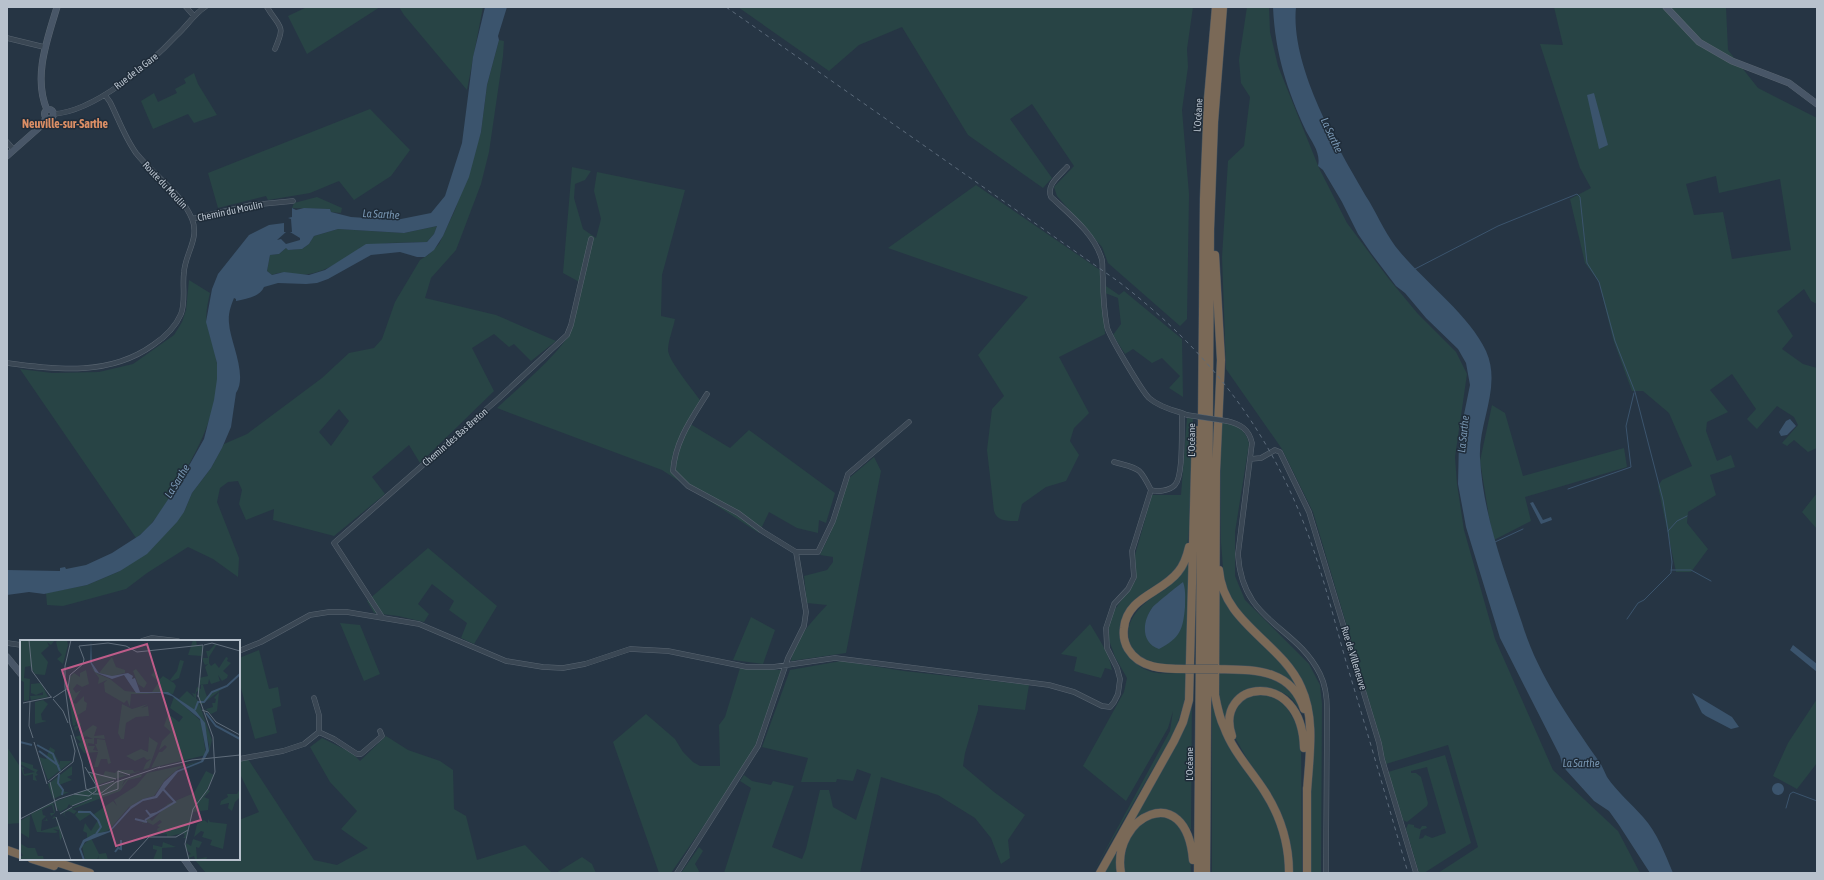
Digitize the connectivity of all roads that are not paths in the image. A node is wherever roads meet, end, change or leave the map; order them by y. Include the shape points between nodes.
1 (57, 7) edge
2 (186, 7) edge
3 (205, 7) edge
4 (267, 7) edge
5 (1216, 7) edge
6 (1224, 7) edge
7 (1666, 7) edge
8 (194, 16) junction
9 (7, 38) edge
10 (1217, 42) junction
11 (44, 47) junction
12 (275, 49) dead end
13 (1213, 82) junction
14 (105, 95) junction
15 (1817, 104) edge
16 (47, 110) junction
17 (53, 114) junction
18 (46, 118) junction
19 (7, 142) edge
20 (14, 150) junction
21 (7, 156) edge
22 (1067, 167) dead end
23 (293, 201) dead end
24 (192, 219) junction
25 (1210, 229) junction
26 (591, 239) dead end
27 (7, 363) edge
28 (707, 394) dead end
29 (1202, 397) junction
30 (1184, 414) junction
31 (909, 422) dead end
32 (1250, 459) junction
33 (1114, 462) dead end
34 (1151, 490) junction
35 (1216, 514) junction
36 (1192, 537) junction
37 (796, 552) junction
38 (382, 617) junction
39 (145, 640) edge
40 (169, 640) edge
41 (7, 644) edge
42 (20, 645) edge
43 (240, 651) edge
44 (7, 657) edge
45 (786, 665) junction
46 (20, 673) edge
47 (314, 698) dead end
48 (380, 731) dead end
49 (319, 732) junction
50 (240, 759) edge
51 (1244, 763) junction
52 (1307, 792) junction
53 (7, 844) edge
54 (7, 850) edge
55 (20, 850) edge
56 (20, 855) edge
57 (35, 860) edge
58 (50, 860) edge
59 (185, 860) edge
60 (74, 873) edge
61 (90, 873) edge
62 (194, 873) edge
63 (677, 873) edge
64 (1100, 873) edge
65 (1121, 873) edge
66 (1194, 873) edge
67 (1198, 873) edge
68 (1206, 873) edge
69 (1289, 873) edge
70 (1307, 873) edge
71 (1326, 873) edge
72 (1416, 873) edge

1 - 11 street
2 - 8 street
3 - 8 street, Rue de la Gare
4 - 12 street via 282,27
5 - 10 highway, L’Océane
6 - 10 highway, L’Océane
7 - 15 street via 1699,42 1732,60 1789,83
8 - 14 street, Rue de la Gare via 153,59
9 - 11 street
10 - 13 highway, L’Océane
11 - 16 street via 42,98
13 - 25 highway, L’Océane
13 - 29 highway, L’Océane via 1204,206
14 - 17 street, Rue de la Gare via 76,109
14 - 24 street, Route du Moulin via 135,152 187,206
16 - 17 street via 51,110
16 - 18 street via 44,115
17 - 18 street via 51,118
18 - 20 street via 42,125
19 - 20 street
20 - 21 street
22 - 30 street via 1049,187 1048,192 1077,221 1092,239 1099,253 1102,261 1107,329 1149,398
23 - 24 street, Chemin du Moulin via 252,205
24 - 27 street, Chemin du Moulin via 195,235 183,272 182,312 172,329 157,343 126,360 94,368 59,369
25 - 35 highway via 1214,238 1221,360
25 - 68 highway, L’Océane
26 - 38 street, Chemin des Bas Breton via 567,335 334,544
28 - 37 street via 684,432 674,460 673,471 688,486 738,513
29 - 36 highway via 1198,407
29 - 67 highway, L’Océane
30 - 32 street, bridge via 1240,425 1250,436
30 - 34 street via 1180,475 1175,485 1158,492
31 - 37 street via 848,474 833,521 818,552
32 - 71 street via 1238,554 1241,578 1258,610 1302,649 1313,662 1324,684
32 - 72 street, Rue de Villeneuve via 1261,458 1275,450 1280,452 1309,512 1380,742 1382,759
33 - 34 street via 1136,467
34 - 45 street via 1132,551 1134,577 1128,589 1114,604 1106,628 1107,648 1120,679 1118,694 1110,707 1049,685 880,663 835,658
35 - 51 highway via 1215,695 1224,728
35 - 52 highway via 1220,573 1225,595 1245,624 1287,662 1302,688 1310,728
36 - 52 highway, bridge via 1178,573 1138,602 1128,614 1124,630 1126,646 1142,663 1159,668 1252,670 1283,680 1302,703 1306,722
36 - 64 highway via 1190,688 1186,711 1174,742
37 - 45 street via 806,620
38 - 43 street via 347,612 310,615
38 - 45 street via 418,624 506,661 529,666 563,668 585,664 630,649 668,651 747,667
39 - 40 street
41 - 42 street
44 - 46 street
45 - 63 street via 758,746
47 - 49 street via 319,715
48 - 49 street via 382,736 361,754
49 - 50 street via 304,744
51 - 52 highway via 1229,726 1230,714 1239,698 1254,691 1271,692 1282,697 1299,716 1303,726
51 - 69 highway via 1265,791 1280,820 1288,851
52 - 70 highway
53 - 55 highway
54 - 56 highway
57 - 60 highway
58 - 61 highway
59 - 62 street
65 - 66 highway via 1121,855 1131,830 1145,816 1160,812 1173,816 1186,828 1191,843

